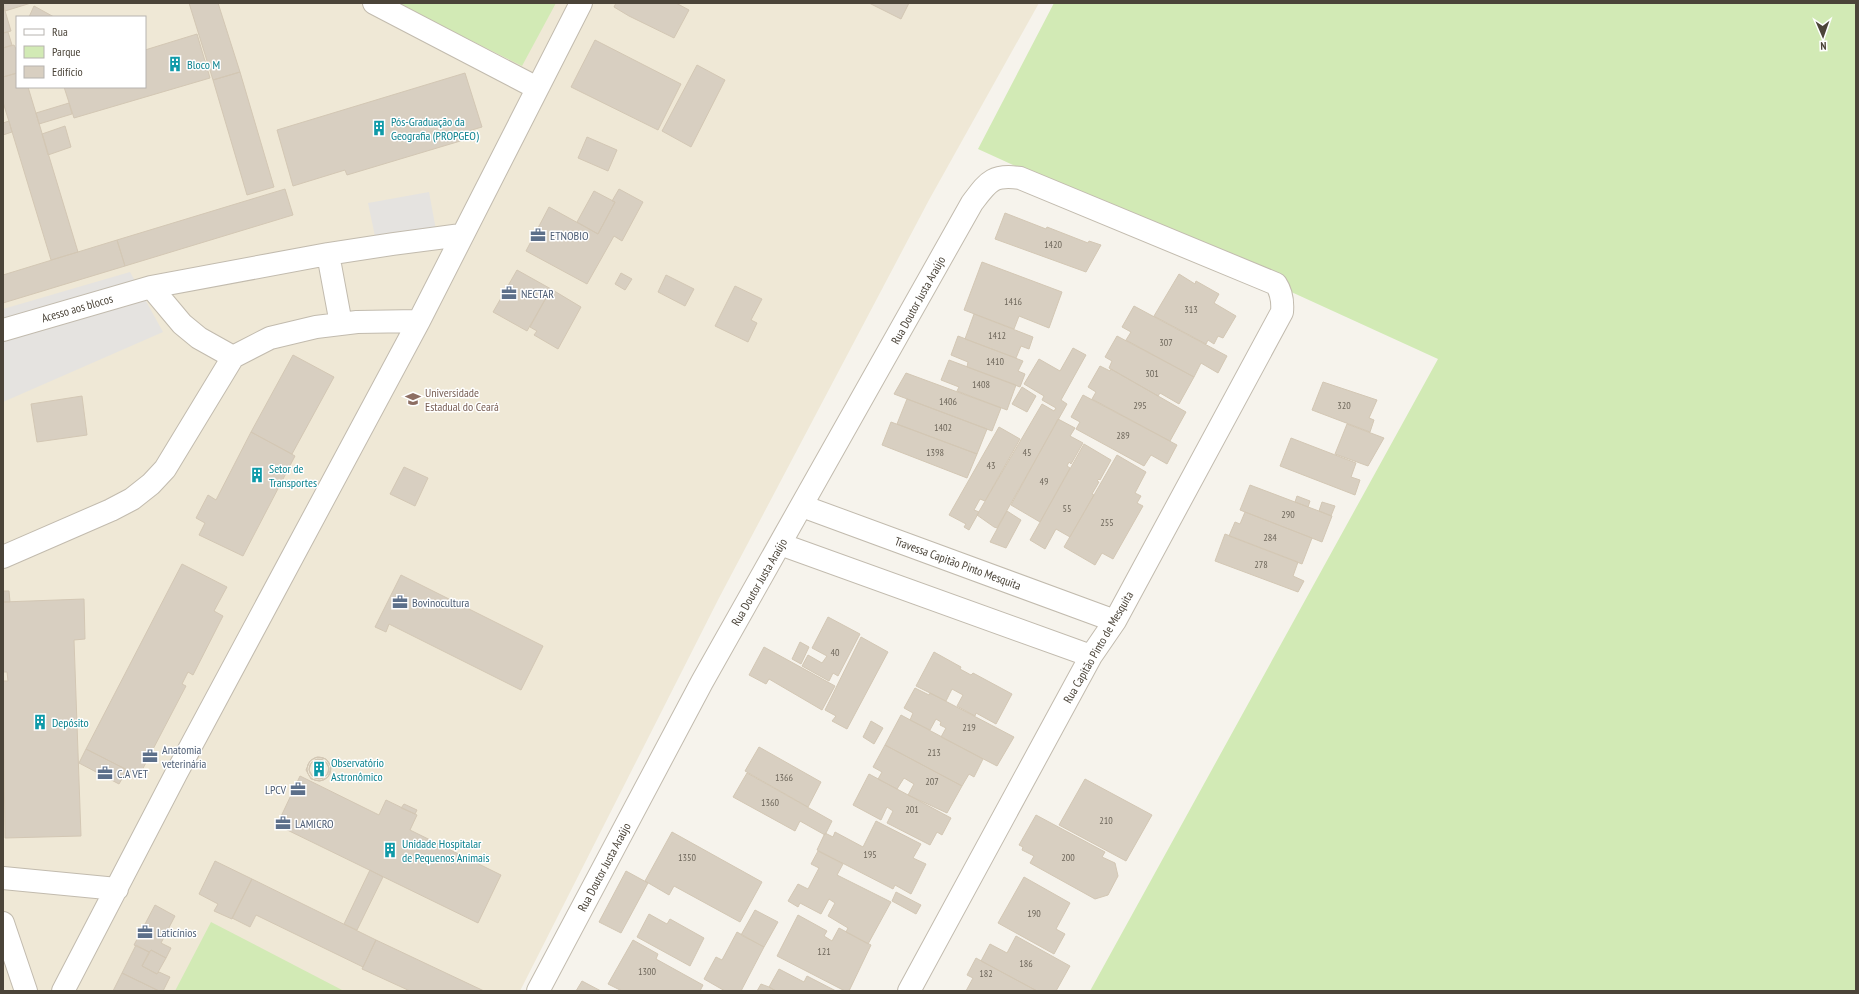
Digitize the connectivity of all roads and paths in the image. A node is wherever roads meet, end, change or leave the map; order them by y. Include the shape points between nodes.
1 (374, 3) edge
2 (581, 3) edge
3 (537, 88) junction
4 (991, 180) joint
5 (461, 235) junction
6 (328, 254) junction
7 (152, 287) junction
8 (419, 321) junction
9 (341, 324) junction
10 (3, 330) edge
11 (233, 357) junction
12 (802, 506) junction
13 (780, 544) junction
14 (3, 557) edge
15 (1114, 621) junction
16 (1091, 656) junction
17 (3, 878) edge
18 (117, 889) junction
19 (3, 923) edge
20 (26, 991) edge
21 (64, 991) edge
22 (538, 991) edge
23 (909, 991) edge

1 - 3 street
2 - 3 street
3 - 5 street
4 - 12 street, Rua Doutor Justa Araújo via 972,203
4 - 15 street, Rua Capitão Pinto de Mesquita via 1006,176 1020,178 1276,284 1280,290 1282,312 1273,330
5 - 6 street, Acesso aos blocos
5 - 8 street
6 - 7 street, Acesso aos blocos
6 - 9 street
7 - 10 street, Acesso aos blocos
7 - 11 street via 182,324 199,338
8 - 9 street
8 - 18 street via 180,765
9 - 11 street via 270,338
11 - 14 street via 165,469 151,484 132,499 111,510
12 - 13 street, Rua Doutor Justa Araújo
12 - 15 street, Travessa Capitão Pinto Mesquita
13 - 16 street
13 - 22 street, Rua Doutor Justa Araújo via 698,689
15 - 16 street, Rua Capitão Pinto de Mesquita
16 - 23 street, Rua Capitão Pinto de Mesquita
17 - 18 street
18 - 21 street
19 - 20 street

